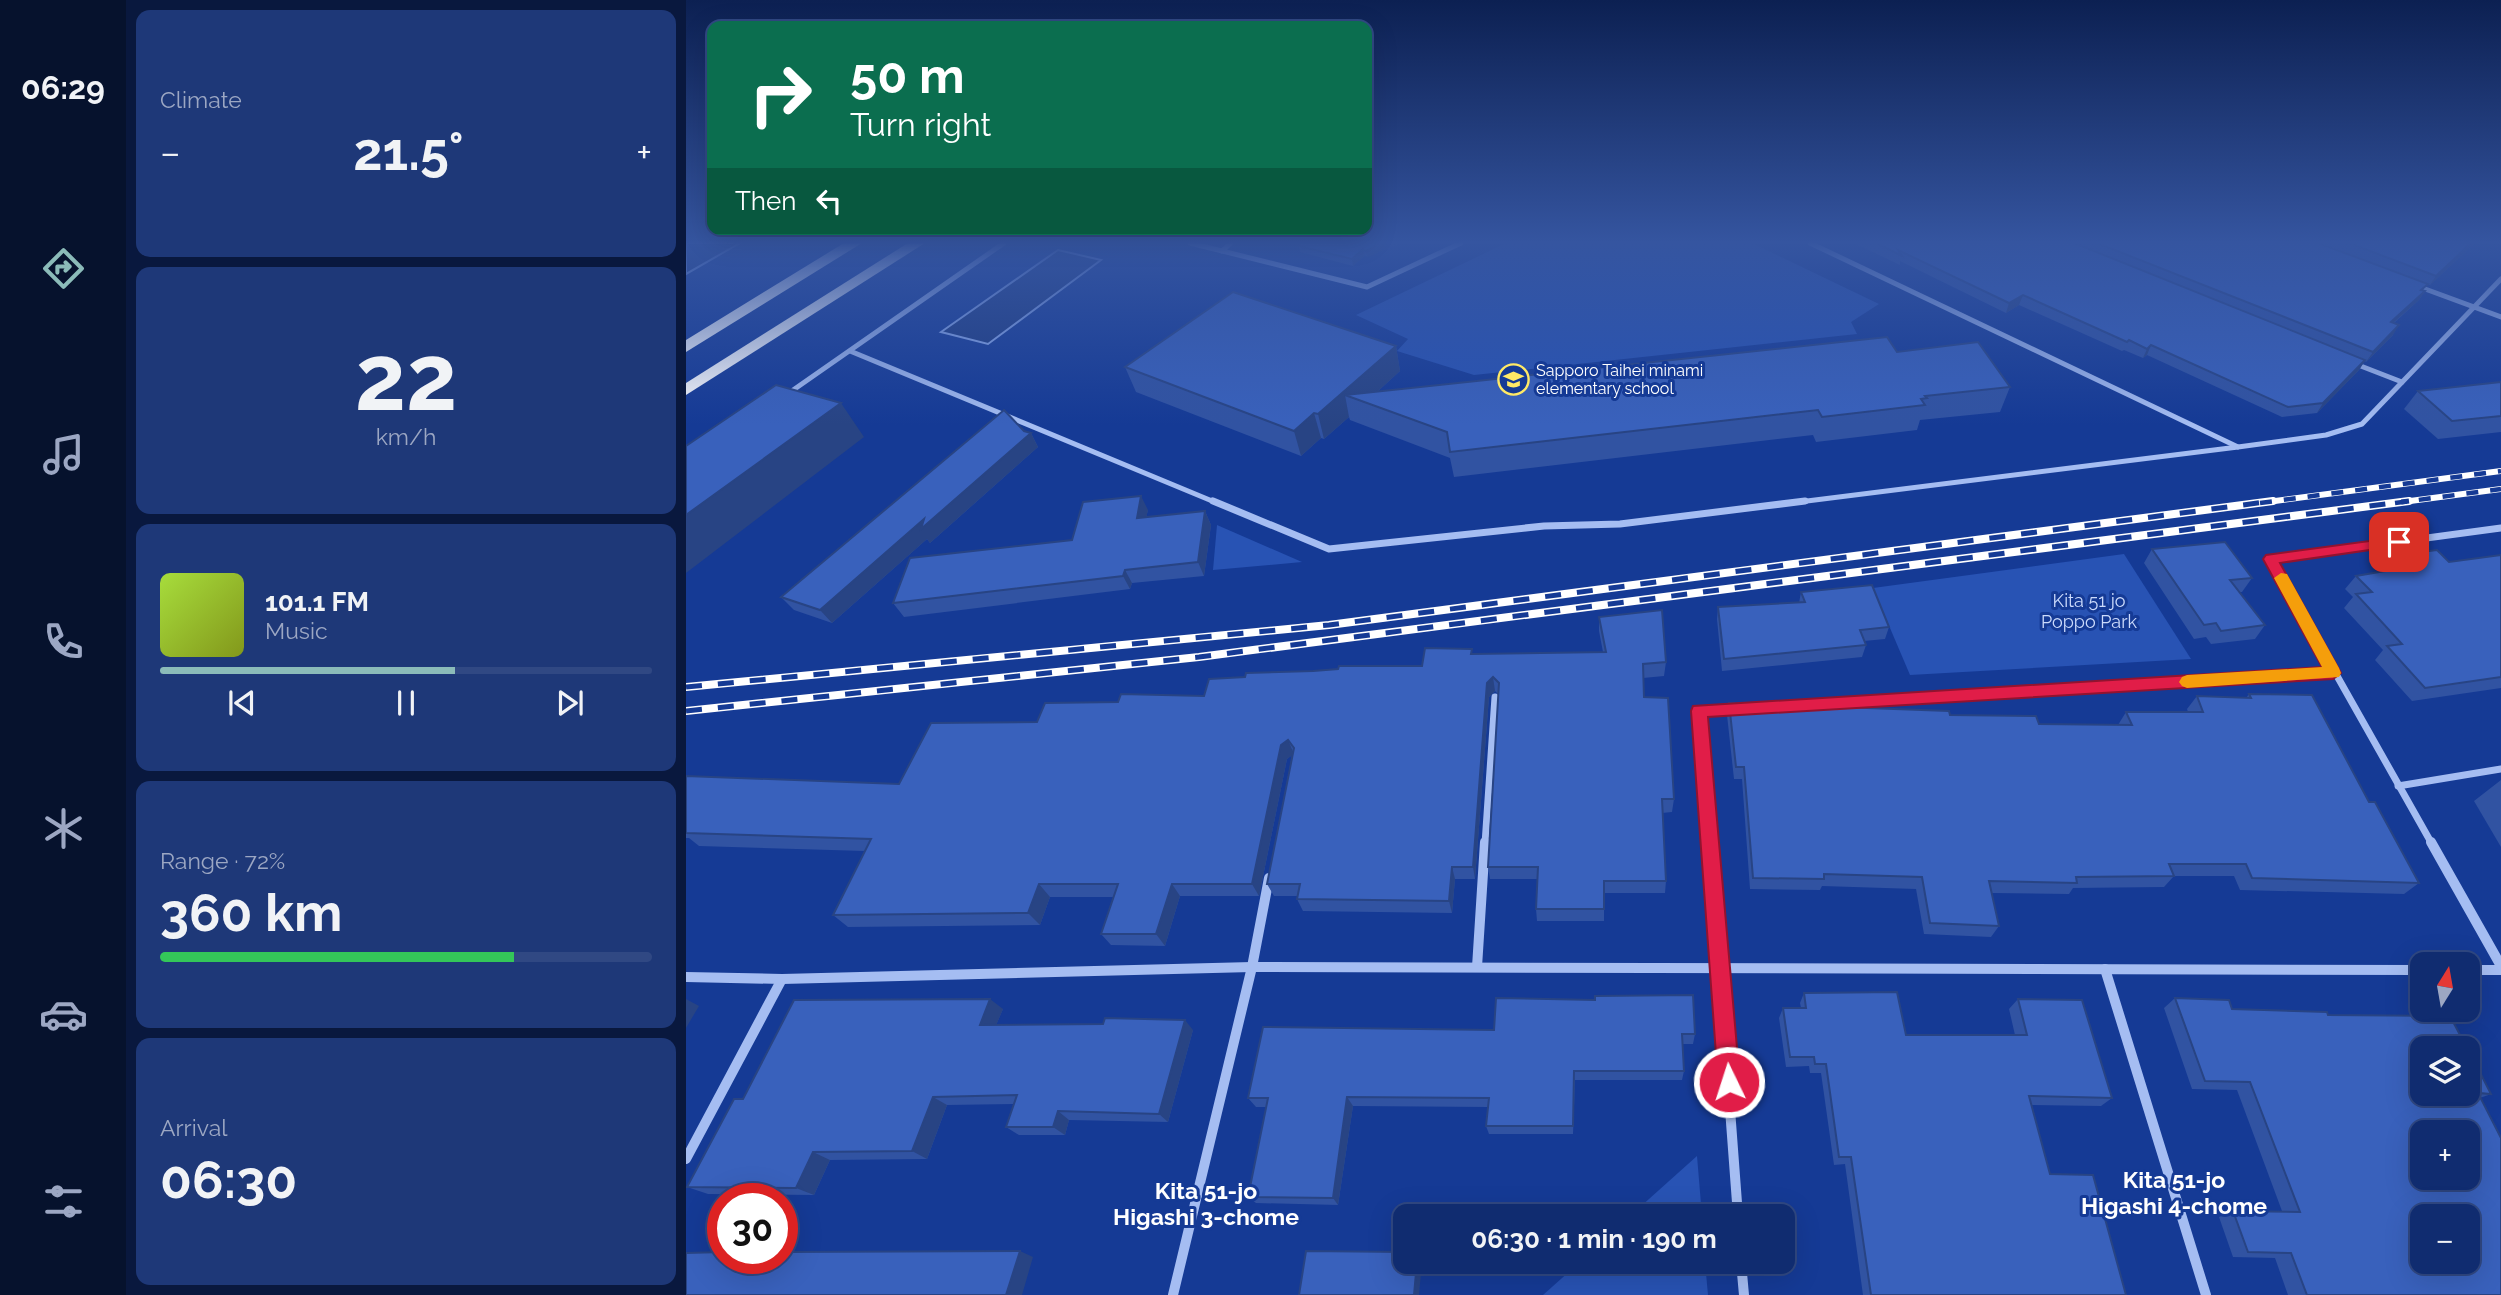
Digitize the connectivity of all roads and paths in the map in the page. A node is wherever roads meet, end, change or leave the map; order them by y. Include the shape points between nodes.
1 (757, 303) edge
2 (823, 303) edge
3 (918, 303) edge
4 (1937, 303) edge
5 (2465, 303) edge
6 (2477, 303) edge
7 (2474, 307) junction
8 (2501, 317) edge
9 (686, 347) edge
10 (850, 351) junction
11 (2343, 359) edge
12 (2402, 382) junction
13 (686, 390) edge
14 (784, 397) edge
15 (2238, 447) junction
16 (2501, 528) edge
17 (2333, 673) junction
18 (1495, 696) edge
19 (1781, 706) edge
20 (1754, 708) edge
21 (2501, 769) edge
22 (2398, 786) junction
23 (1272, 863) edge
24 (1252, 967) junction
25 (1477, 967) junction
26 (1721, 967) junction
27 (2501, 968) edge
28 (2105, 969) junction
29 (2480, 969) edge
30 (2410, 970) edge
31 (686, 978) edge
32 (782, 979) junction
33 (686, 1158) edge
34 (1737, 1204) edge
35 (1742, 1274) edge
36 (1173, 1295) edge
37 (1744, 1295) edge
38 (2206, 1295) edge

1 - 9 highway
2 - 13 highway
3 - 10 street
4 - 15 street
5 - 7 street
6 - 7 street
7 - 8 street
7 - 12 street
10 - 14 street
10 - 15 street via 1329,549 1544,526 1620,524
11 - 12 street
12 - 15 street via 2362,424 2326,435
16 - 17 street via 2271,559
17 - 19 street
17 - 22 street
18 - 25 street
20 - 26 street via 1699,711
21 - 22 street
22 - 27 street
23 - 24 street
24 - 25 street
24 - 32 street
24 - 36 street
25 - 26 street
26 - 28 street
26 - 34 street
27 - 29 street
28 - 30 street
28 - 38 street
31 - 32 street
32 - 33 street
35 - 37 street

